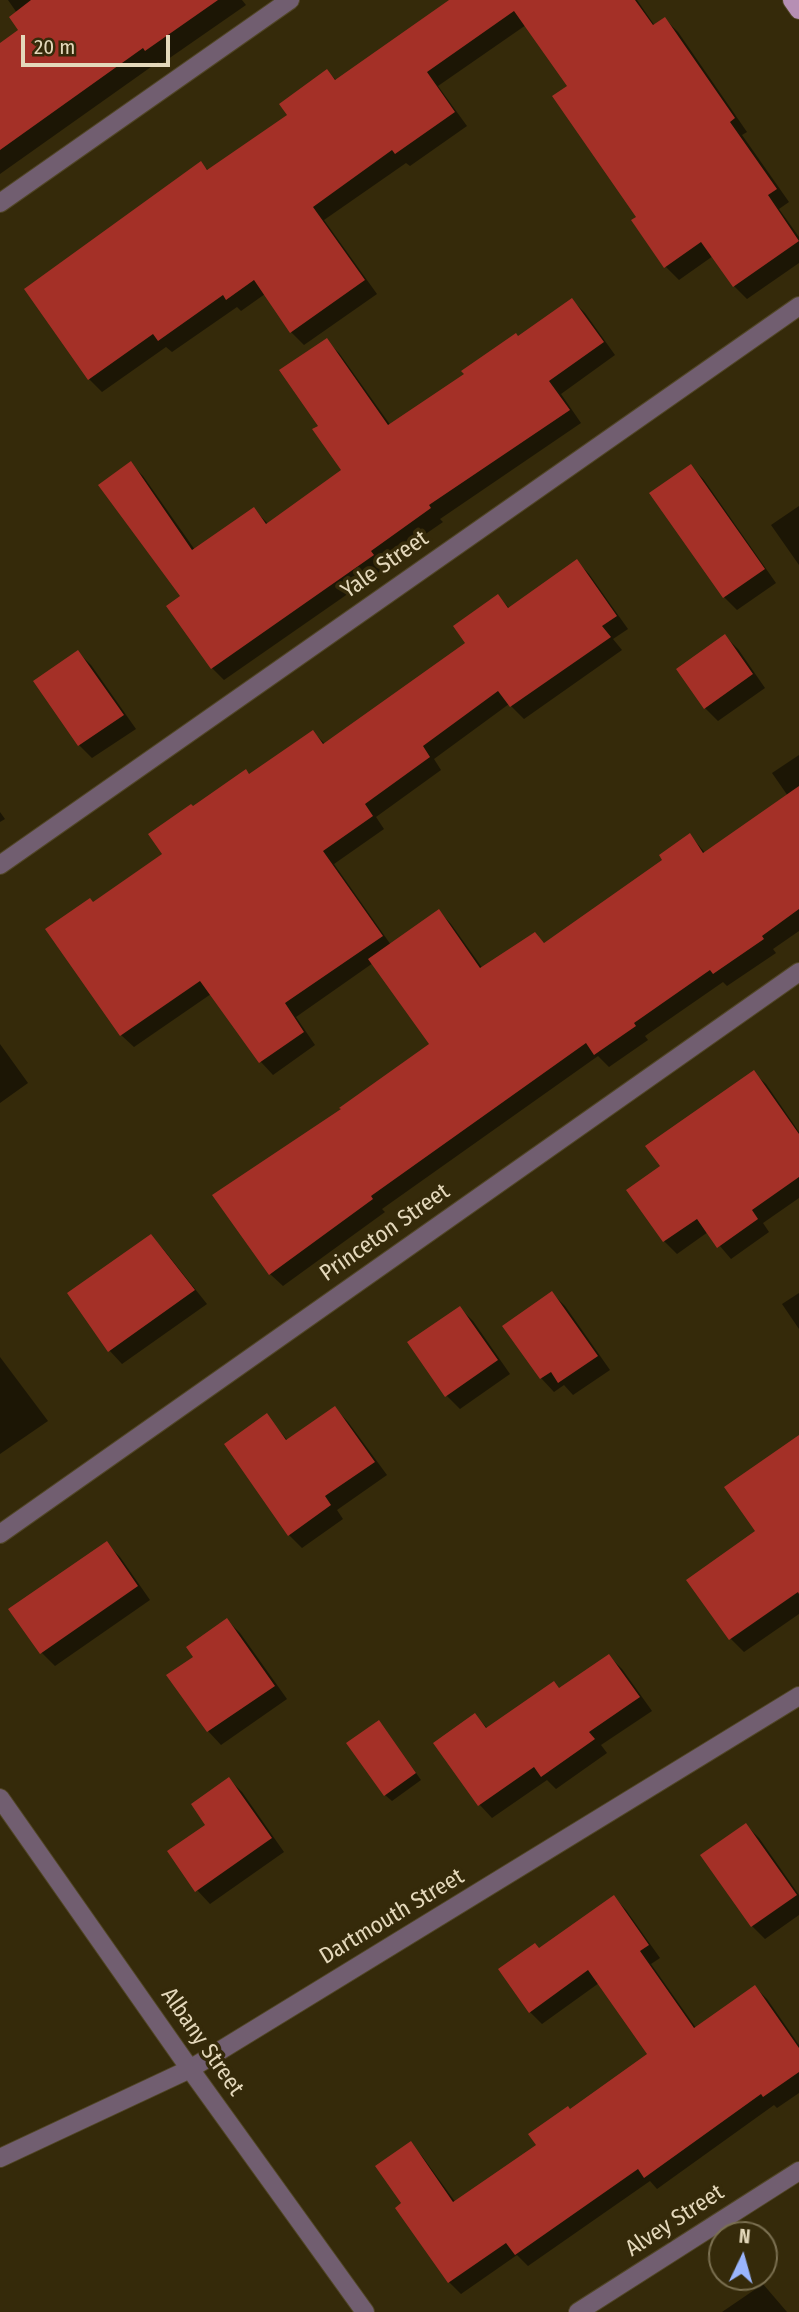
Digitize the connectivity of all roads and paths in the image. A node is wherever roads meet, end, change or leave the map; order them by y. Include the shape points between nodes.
1 (290, 0) edge
2 (792, 0) edge
3 (799, 10) edge
4 (0, 203) edge
5 (799, 306) edge
6 (0, 865) edge
7 (799, 972) edge
8 (0, 1534) edge
9 (799, 1696) edge
10 (0, 1798) edge
11 (190, 2068) junction
12 (0, 2158) edge
13 (799, 2171) edge
14 (365, 2312) edge
15 (578, 2312) edge

1 - 4 street
2 - 3 main road
5 - 6 street, Yale Street
7 - 8 street, Princeton Street
9 - 11 street, Dartmouth Street
10 - 11 street, Albany Street
11 - 12 street, Dartmouth Street
11 - 14 street, Albany Street
13 - 15 street, Alvey Street

